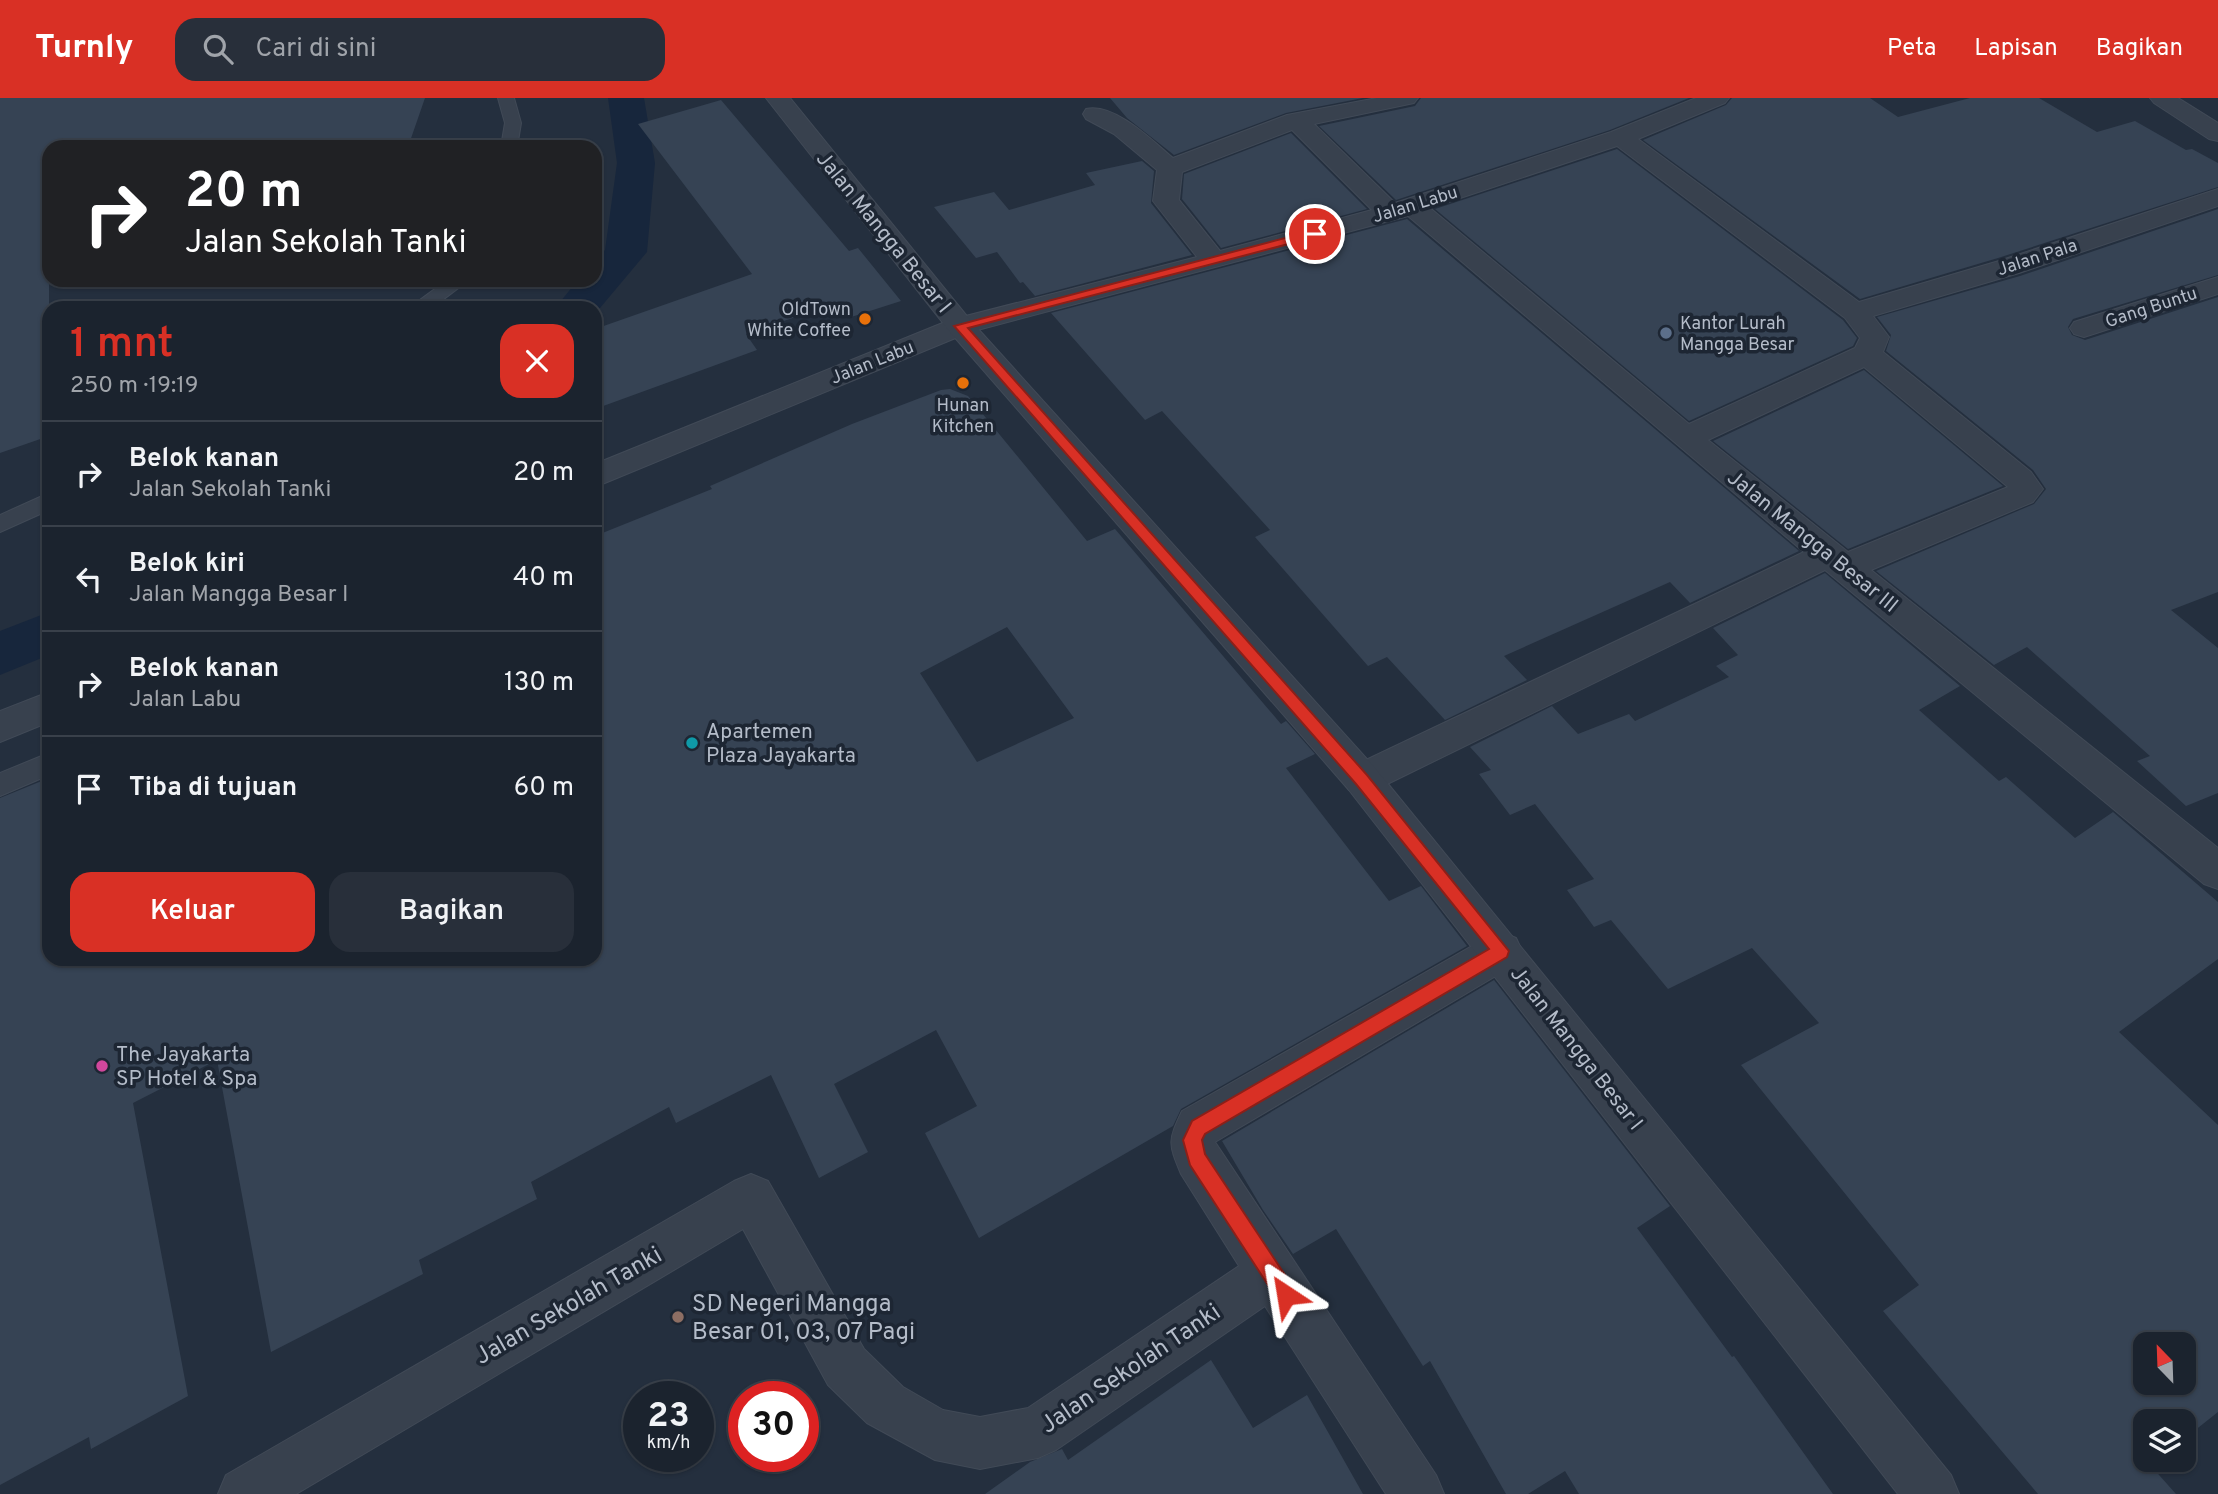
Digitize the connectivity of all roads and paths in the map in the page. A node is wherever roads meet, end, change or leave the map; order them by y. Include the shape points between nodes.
1 (506, 98) edge
2 (778, 98) edge
3 (1406, 98) edge
4 (1717, 98) edge
5 (2162, 98) edge
6 (1095, 114) dead end
7 (1296, 120) junction
8 (2218, 134) edge
9 (1620, 137) junction
10 (510, 140) edge
11 (1170, 168) junction
12 (2218, 197) edge
13 (1401, 209) junction
14 (1214, 261) junction
15 (2218, 285) edge
16 (450, 287) edge
17 (429, 301) edge
18 (1855, 312) junction
19 (960, 326) junction
20 (2084, 328) dead end
21 (1867, 354) junction
22 (1686, 438) junction
23 (602, 473) edge
24 (42, 503) edge
25 (0, 524) edge
26 (1837, 560) junction
27 (42, 709) edge
28 (0, 727) edge
29 (42, 767) edge
30 (1362, 779) junction
31 (0, 785) edge
32 (2218, 872) edge
33 (1501, 951) junction
34 (1271, 1273) junction
35 (245, 1494) edge
36 (1417, 1494) edge
37 (1932, 1494) edge

1 - 10 lane via 513,123
2 - 19 street, Jalan Mangga Besar I
3 - 7 street
4 - 9 street, Jalan Labu
5 - 8 street
6 - 11 street via 1123,129
7 - 11 street
7 - 13 street, Jalan Mangga Besar III
9 - 13 street, Jalan Labu
9 - 18 street
11 - 14 street via 1166,201
12 - 18 street, Jalan Pala via 2009,267
13 - 14 street, Jalan Labu
13 - 22 street, Jalan Mangga Besar III
14 - 19 street, Jalan Labu
15 - 20 street, Gang Buntu
16 - 17 lane
18 - 21 street via 1875,338
19 - 23 street, Jalan Labu
19 - 30 street, Jalan Mangga Besar I
21 - 22 street
21 - 26 street via 2027,489
22 - 26 street, Jalan Mangga Besar III
24 - 25 lane
26 - 30 street
26 - 32 street, Jalan Mangga Besar III
27 - 28 street
29 - 31 lane
30 - 33 street, Jalan Mangga Besar I
33 - 34 street via 1198,1127 1192,1140 1197,1158
33 - 37 street, Jalan Mangga Besar I
34 - 35 street, Jalan Sekolah Tanki via 1038,1432 981,1443 935,1434 885,1405 846,1367 751,1198
34 - 36 street

